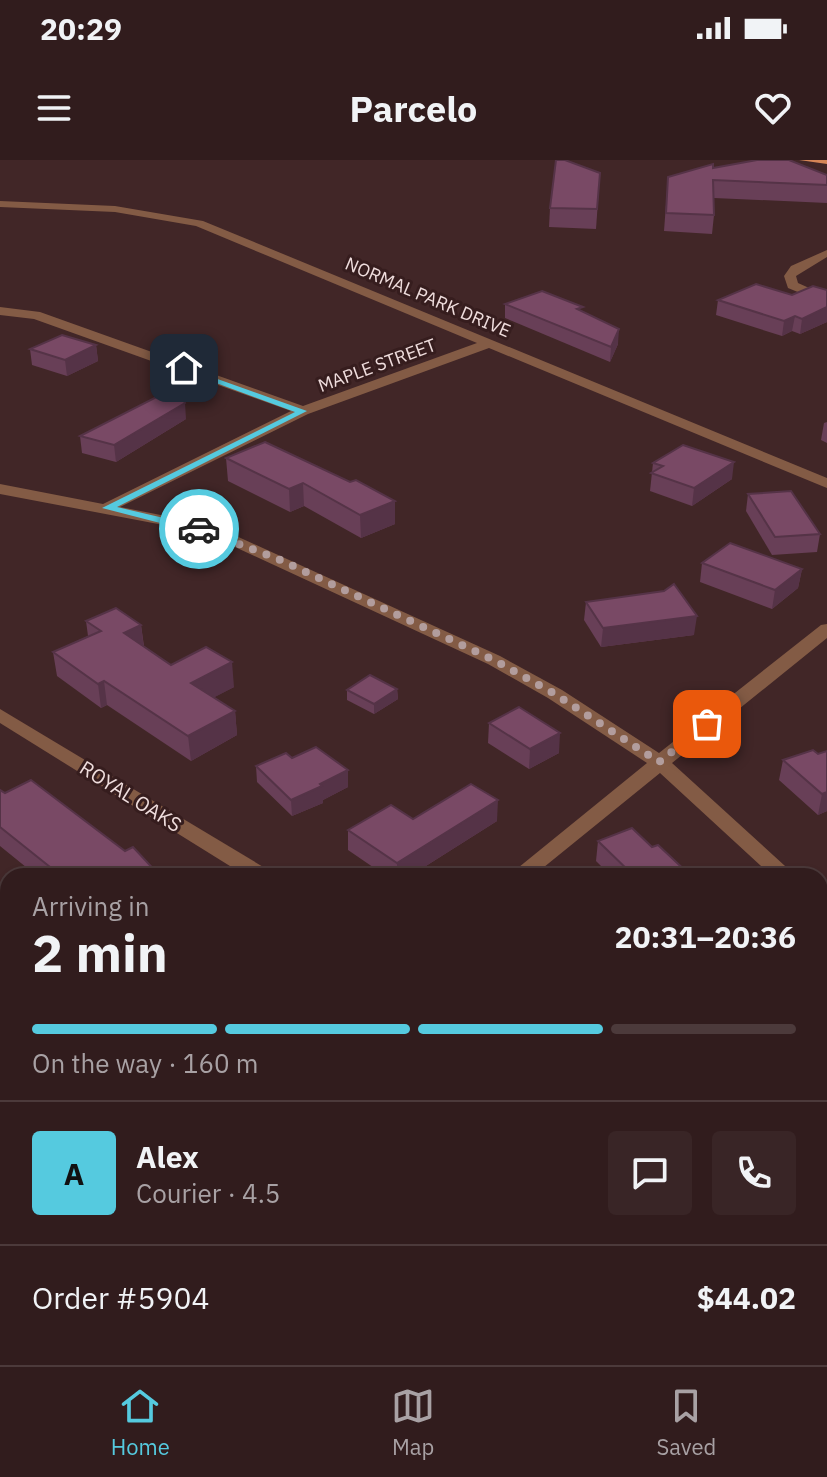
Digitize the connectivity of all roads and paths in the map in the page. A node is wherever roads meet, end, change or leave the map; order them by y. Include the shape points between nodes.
1 (804, 160) edge
2 (827, 161) edge
3 (0, 204) edge
4 (827, 253) edge
5 (827, 300) edge
6 (0, 311) edge
7 (489, 343) junction
8 (303, 411) junction
9 (827, 483) edge
10 (0, 489) edge
11 (107, 508) junction
12 (827, 629) edge
13 (0, 715) edge
14 (659, 762) junction
15 (249, 868) edge
16 (529, 868) edge
17 (776, 868) edge

1 - 2 main road
3 - 7 street, NORMAL PARK DRIVE via 115,209 199,223
4 - 5 street via 790,276 792,285
6 - 8 street via 36,315
7 - 8 street, MAPLE STREET
7 - 9 street, NORMAL PARK DRIVE
8 - 11 street, MAPLE STREET
10 - 11 street
11 - 14 street via 202,530 276,558 494,660
12 - 14 street
13 - 15 street, ROYAL OAKS
14 - 16 street
14 - 17 street

